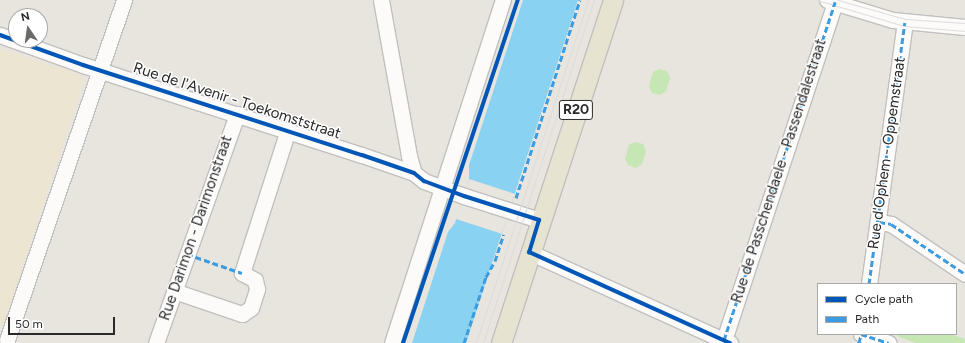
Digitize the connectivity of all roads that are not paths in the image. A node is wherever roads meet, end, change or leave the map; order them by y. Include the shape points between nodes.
1 (124, 0) edge
2 (381, 0) edge
3 (503, 0) edge
4 (613, 0) edge
5 (831, 1) edge
6 (905, 22) junction
7 (965, 26) edge
8 (0, 35) edge
9 (98, 70) junction
10 (237, 114) junction
11 (288, 130) junction
12 (414, 173) junction
13 (443, 187) junction
14 (539, 220) junction
15 (879, 222) junction
16 (529, 252) junction
17 (965, 274) edge
18 (869, 283) edge
19 (174, 291) junction
20 (864, 335) edge
21 (7, 340) edge
22 (727, 342) edge
23 (156, 343) edge
24 (392, 343) edge
25 (500, 343) edge
26 (889, 343) edge

1 - 9 street
2 - 12 street
3 - 13 street
4 - 14 main road, R20
5 - 6 street
5 - 22 street, Rue de Passchendaele - Passendalestraat
6 - 7 street
6 - 15 street, Rue d'Ophem - Oppemstraat
8 - 9 street, Rue de l'Avenir - Toekomststraat
9 - 10 street, Rue de l'Avenir - Toekomststraat
9 - 21 street
10 - 11 street, Rue de l'Avenir - Toekomststraat
10 - 19 street, Rue Darimon - Darimonstraat
11 - 12 street, Rue de l'Avenir - Toekomststraat
11 - 19 street via 242,273 254,280 257,289 251,308 242,314
12 - 13 street, Rue de l'Avenir - Toekomststraat via 424,181
13 - 14 street, Rue de l'Avenir - Toekomststraat
13 - 24 street
14 - 16 main road, R20
15 - 17 street via 891,224
15 - 18 street, Rue d'Ophem - Oppemstraat
16 - 22 street
16 - 25 main road, R20
19 - 23 street, Rue Darimon - Darimonstraat
20 - 26 street

